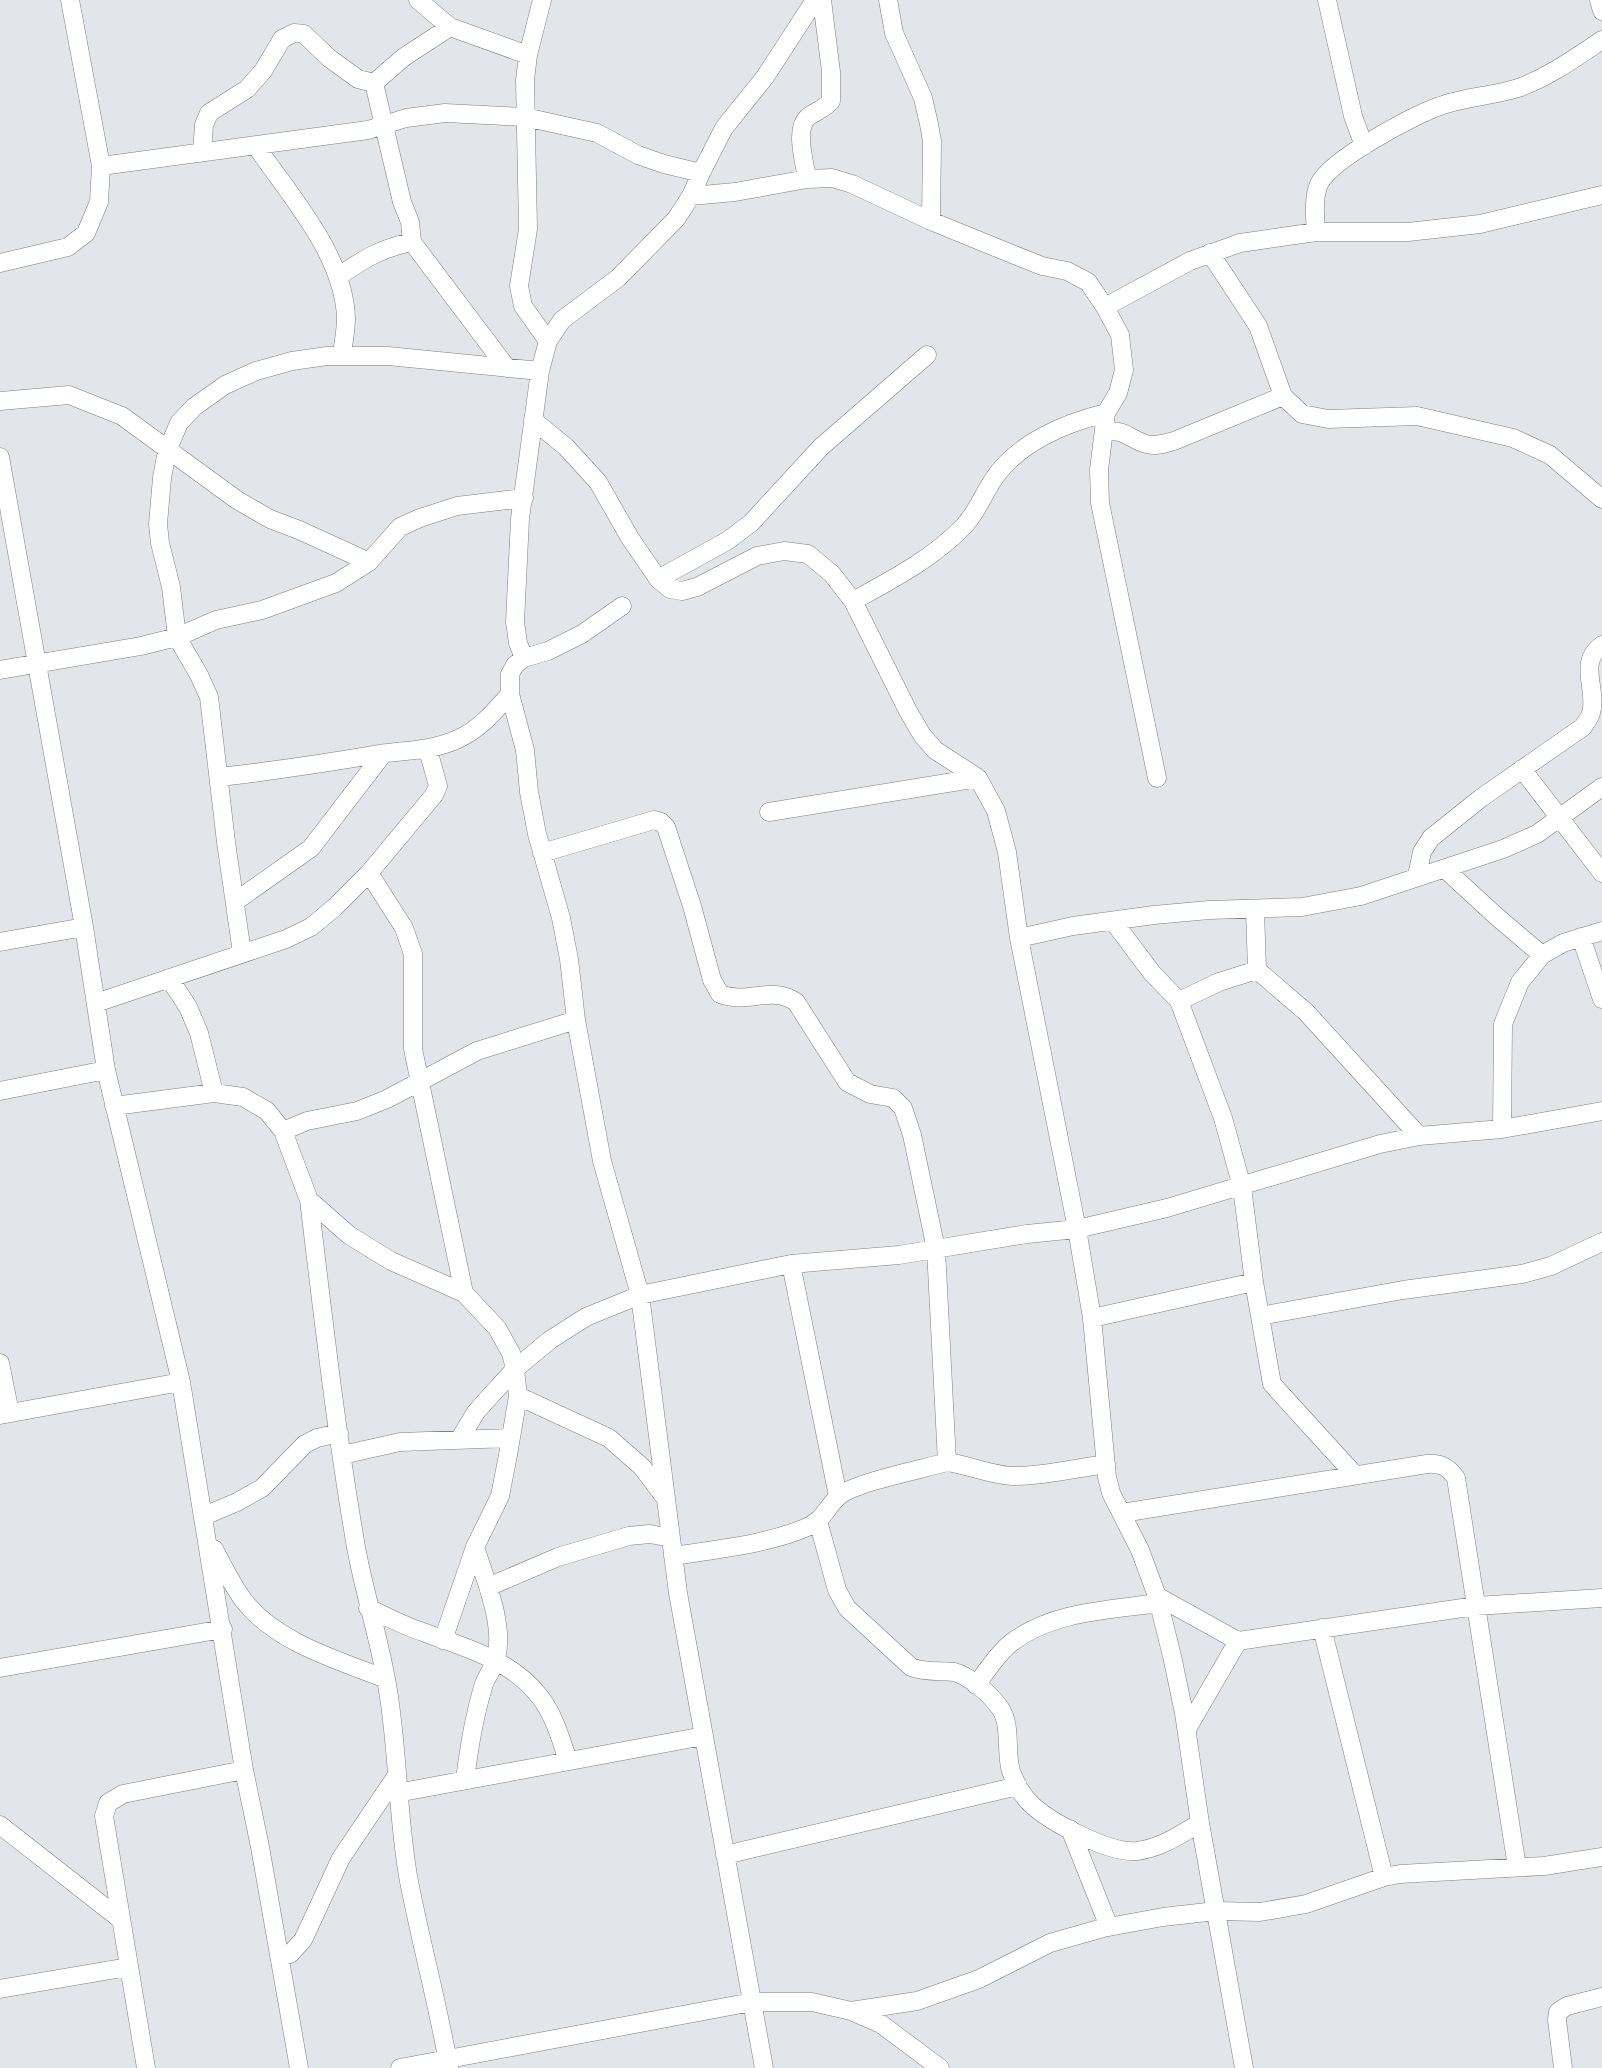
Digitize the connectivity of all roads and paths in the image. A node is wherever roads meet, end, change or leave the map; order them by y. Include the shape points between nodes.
1 (70, 0) edge
2 (418, 0) edge
3 (542, 0) edge
4 (815, 0) edge
5 (822, 0) edge
6 (888, 0) edge
7 (1599, 0) edge
8 (1329, 1) edge
9 (1602, 11) edge
10 (450, 27) junction
11 (1602, 40) edge
12 (528, 55) junction
13 (374, 83) junction
14 (525, 117) junction
15 (385, 124) junction
16 (256, 146) junction
17 (1364, 146) junction
18 (202, 152) junction
19 (101, 166) junction
20 (701, 173) junction
21 (807, 179) junction
22 (1602, 195) edge
23 (691, 196) junction
24 (931, 221) junction
25 (1316, 232) junction
26 (412, 242) junction
27 (1210, 253) junction
28 (0, 263) edge
29 (339, 276) junction
30 (1105, 307) junction
31 (548, 341) junction
32 (927, 355) dead end
33 (342, 356) junction
34 (507, 368) junction
35 (540, 371) junction
36 (1283, 396) junction
37 (0, 401) edge
38 (533, 420) junction
39 (1105, 422) junction
40 (167, 451) junction
41 (0, 457) edge
42 (524, 498) junction
43 (1602, 499) edge
44 (369, 562) junction
45 (658, 579) junction
46 (853, 601) junction
47 (622, 606) dead end
48 (177, 637) junction
49 (1602, 645) edge
50 (524, 658) junction
51 (37, 663) junction
52 (0, 670) edge
53 (510, 694) junction
54 (428, 750) junction
55 (383, 754) junction
56 (1522, 769) junction
57 (219, 777) junction
58 (978, 778) junction
59 (1157, 778) dead end
60 (1602, 787) edge
61 (769, 812) dead end
62 (1560, 816) junction
63 (542, 853) junction
64 (1445, 869) junction
65 (369, 873) junction
66 (1602, 873) edge
67 (1417, 876) junction
68 (236, 901) junction
69 (1255, 910) junction
70 (1113, 921) junction
71 (84, 927) junction
72 (1602, 931) edge
73 (1581, 937) junction
74 (1019, 938) junction
75 (0, 942) edge
76 (243, 953) junction
77 (1542, 955) junction
78 (1257, 970) junction
79 (169, 978) junction
80 (1602, 999) edge
81 (1178, 1001) junction
82 (96, 1003) junction
83 (576, 1020) junction
84 (106, 1070) junction
85 (421, 1079) junction
86 (0, 1091) edge
87 (214, 1093) junction
88 (114, 1105) junction
89 (1602, 1111) edge
90 (1502, 1129) junction
91 (283, 1131) junction
92 (1419, 1136) junction
93 (1242, 1187) junction
94 (309, 1200) junction
95 (1077, 1229) junction
96 (1602, 1242) edge
97 (936, 1249) junction
98 (791, 1264) junction
99 (1254, 1282) junction
100 (464, 1293) junction
101 (640, 1295) junction
102 (1260, 1316) junction
103 (1092, 1318) junction
104 (0, 1363) edge
105 (515, 1369) junction
106 (181, 1382) junction
107 (518, 1396) junction
108 (5, 1414) edge
109 (339, 1433) junction
110 (511, 1438) junction
111 (458, 1440) junction
112 (342, 1455) junction
113 (947, 1462) junction
114 (1106, 1464) junction
115 (1355, 1475) junction
116 (838, 1496) junction
117 (666, 1499) junction
118 (1122, 1513) junction
119 (204, 1516) junction
120 (818, 1521) junction
121 (207, 1537) junction
122 (475, 1547) junction
123 (672, 1547) junction
124 (488, 1587) junction
125 (1602, 1598) edge
126 (1158, 1599) junction
127 (1476, 1606) junction
128 (368, 1608) junction
129 (1322, 1628) junction
130 (223, 1629) junction
131 (443, 1640) junction
132 (1238, 1641) junction
133 (496, 1660) junction
134 (0, 1668) edge
135 (386, 1679) junction
136 (976, 1685) junction
137 (1187, 1729) junction
138 (704, 1736) junction
139 (568, 1761) junction
140 (244, 1770) junction
141 (465, 1780) junction
142 (397, 1784) junction
143 (1018, 1786) junction
144 (1200, 1823) junction
145 (0, 1825) edge
146 (1070, 1829) junction
147 (725, 1855) junction
148 (1602, 1857) edge
149 (1517, 1867) junction
150 (1384, 1877) junction
151 (1216, 1910) junction
152 (120, 1919) junction
153 (1108, 1927) junction
154 (280, 1958) junction
155 (128, 1967) junction
156 (0, 1989) edge
157 (1602, 1997) edge
158 (752, 2002) junction
159 (851, 2011) junction
160 (448, 2064) edge
161 (146, 2068) edge
162 (299, 2068) edge
163 (400, 2068) edge
164 (764, 2068) edge
165 (940, 2068) edge
166 (1244, 2068) edge
167 (1563, 2068) edge

1 - 19 street
2 - 10 street
3 - 12 street
4 - 20 street via 765,77 724,128
5 - 21 street via 831,101 806,118 801,129
6 - 24 street via 894,33 929,124
7 - 9 street
8 - 17 street
10 - 12 street
10 - 13 street
11 - 17 street via 1559,70 1520,87 1441,105
12 - 14 street
13 - 15 street
13 - 18 street via 358,79 304,34 294,33 282,39 247,89 209,113
14 - 15 street via 445,113
14 - 20 street via 597,133 638,155
14 - 31 street via 528,229 519,286 523,306
15 - 16 street
15 - 26 street
16 - 18 street
16 - 29 street via 305,215
17 - 25 street via 1320,183
18 - 19 street
19 - 28 street via 99,202 86,233 68,247
20 - 23 street
21 - 23 street
21 - 24 street via 832,178 852,184
22 - 25 street via 1480,224 1408,232
23 - 31 street via 676,219 618,278 562,320
24 - 30 street via 1042,266 1067,271 1088,282
25 - 27 street via 1240,243
26 - 29 street via 369,255
26 - 34 street
27 - 30 street
27 - 36 street via 1258,326
29 - 33 street via 346,318
30 - 39 street via 1120,335 1124,370
31 - 35 street
32 - 45 street via 821,447 751,523
33 - 34 street
33 - 40 street via 292,361 225,385 179,423
34 - 35 street
35 - 38 street
36 - 39 street via 1156,445
36 - 43 street via 1302,414 1328,419 1417,416 1513,438 1550,455
37 - 40 street via 69,395 122,416
38 - 42 street
38 - 45 street via 566,446 598,482
39 - 46 street via 1076,421 1011,457 967,523 939,550
39 - 59 street via 1100,503
40 - 44 street via 270,519
40 - 48 street via 158,524
41 - 51 street
42 - 44 street via 457,506 420,518 400,527
42 - 50 street via 515,622
44 - 48 street via 336,583 262,610 216,620
45 - 46 street via 670,589 682,591 757,556 784,551 808,554 832,574
46 - 58 street via 922,735 935,750
47 - 50 street via 582,634
48 - 51 street
48 - 57 street via 209,697
49 - 56 street via 1595,650 1588,670 1592,712 1583,727
50 - 53 street via 510,674
51 - 52 street
51 - 71 street
53 - 54 street via 483,724
53 - 63 street via 525,750
54 - 55 street
54 - 65 street via 438,786 434,796
55 - 57 street
55 - 68 street via 311,848
56 - 62 street
56 - 67 street via 1431,838 1422,852
57 - 68 street
58 - 61 street
58 - 74 street via 996,811 1007,852
60 - 62 street
62 - 64 street via 1537,834
62 - 66 street
63 - 83 street via 561,918
63 - 97 street via 654,820 661,822 720,994 733,1000 786,995 796,1002 847,1082 870,1094 893,1098 903,1108
64 - 67 street
64 - 77 street
65 - 76 street via 311,927
65 - 85 street via 404,928 414,954 413,1049
67 - 69 street via 1360,896
68 - 76 street
69 - 70 street via 1209,910
69 - 78 street
70 - 74 street
70 - 81 street
71 - 75 street
71 - 82 street
72 - 73 street
73 - 77 street
73 - 80 street
74 - 95 street
76 - 79 street
77 - 90 street via 1520,982 1503,1024
78 - 81 street
78 - 92 street via 1315,1021
79 - 82 street
79 - 87 street via 199,1033
81 - 93 street via 1218,1105
82 - 84 street
83 - 85 street via 477,1051
83 - 101 street via 602,1161
84 - 86 street
84 - 88 street
85 - 91 street via 357,1111
85 - 100 street
87 - 88 street
87 - 91 street via 243,1097 267,1111
88 - 106 street
89 - 90 street
90 - 92 street
91 - 94 street
92 - 93 street via 1332,1157
93 - 95 street
93 - 99 street
94 - 100 street via 349,1235 391,1261
94 - 109 street
95 - 97 street
95 - 103 street
96 - 102 street via 1522,1274
97 - 98 street
97 - 113 street
98 - 101 street
98 - 116 street
99 - 102 street
99 - 103 street
100 - 105 street via 498,1328
101 - 105 street via 586,1317
101 - 117 street
102 - 115 street via 1272,1384
103 - 114 street
104 - 108 street
105 - 107 street
105 - 111 street
106 - 108 street
106 - 119 street
107 - 110 street
107 - 117 street via 609,1438 642,1467
109 - 112 street
109 - 119 street via 305,1444 262,1488
110 - 111 street
110 - 122 street via 500,1496
111 - 112 street via 384,1444
112 - 128 street
113 - 114 street via 1016,1476
113 - 116 street
114 - 118 street via 1111,1493
115 - 118 street
115 - 127 street via 1437,1463 1446,1466 1456,1478
116 - 120 street
117 - 123 street
118 - 126 street
119 - 121 street
120 - 123 street via 775,1539
120 - 136 street via 847,1608 911,1667 956,1673
121 - 130 street
121 - 135 street via 245,1602 271,1626
122 - 124 street
122 - 131 street
123 - 124 street via 650,1534 629,1536 558,1557
123 - 138 street
124 - 133 street via 496,1623
125 - 127 street
126 - 132 street
126 - 136 street via 1079,1614 1033,1630 1011,1643
126 - 137 street
127 - 129 street
127 - 149 street
128 - 131 street
128 - 135 street
129 - 132 street
129 - 150 street
130 - 134 street
130 - 140 street
131 - 133 street
132 - 137 street
133 - 139 street via 541,1697
133 - 141 street via 478,1706
135 - 142 street
136 - 143 street via 1001,1709
137 - 144 street
138 - 139 street
138 - 147 street
139 - 141 street
140 - 152 street via 123,1794 108,1803 104,1830
140 - 154 street
141 - 142 street
142 - 154 street via 341,1858 303,1940
142 - 160 street via 408,1877
143 - 146 street via 1030,1803
143 - 147 street
144 - 146 street via 1161,1846 1133,1852
144 - 151 street
145 - 152 street
146 - 153 street
147 - 158 street
148 - 149 street
149 - 150 street
150 - 151 street via 1306,1904 1260,1912
151 - 153 street
151 - 166 street
152 - 155 street
153 - 159 street via 1050,1943 979,1979 917,2001
154 - 162 street
155 - 156 street
155 - 161 street
157 - 167 street via 1558,2012
158 - 159 street via 812,2003
158 - 160 street
158 - 164 street
159 - 165 street via 881,2024
160 - 163 street

